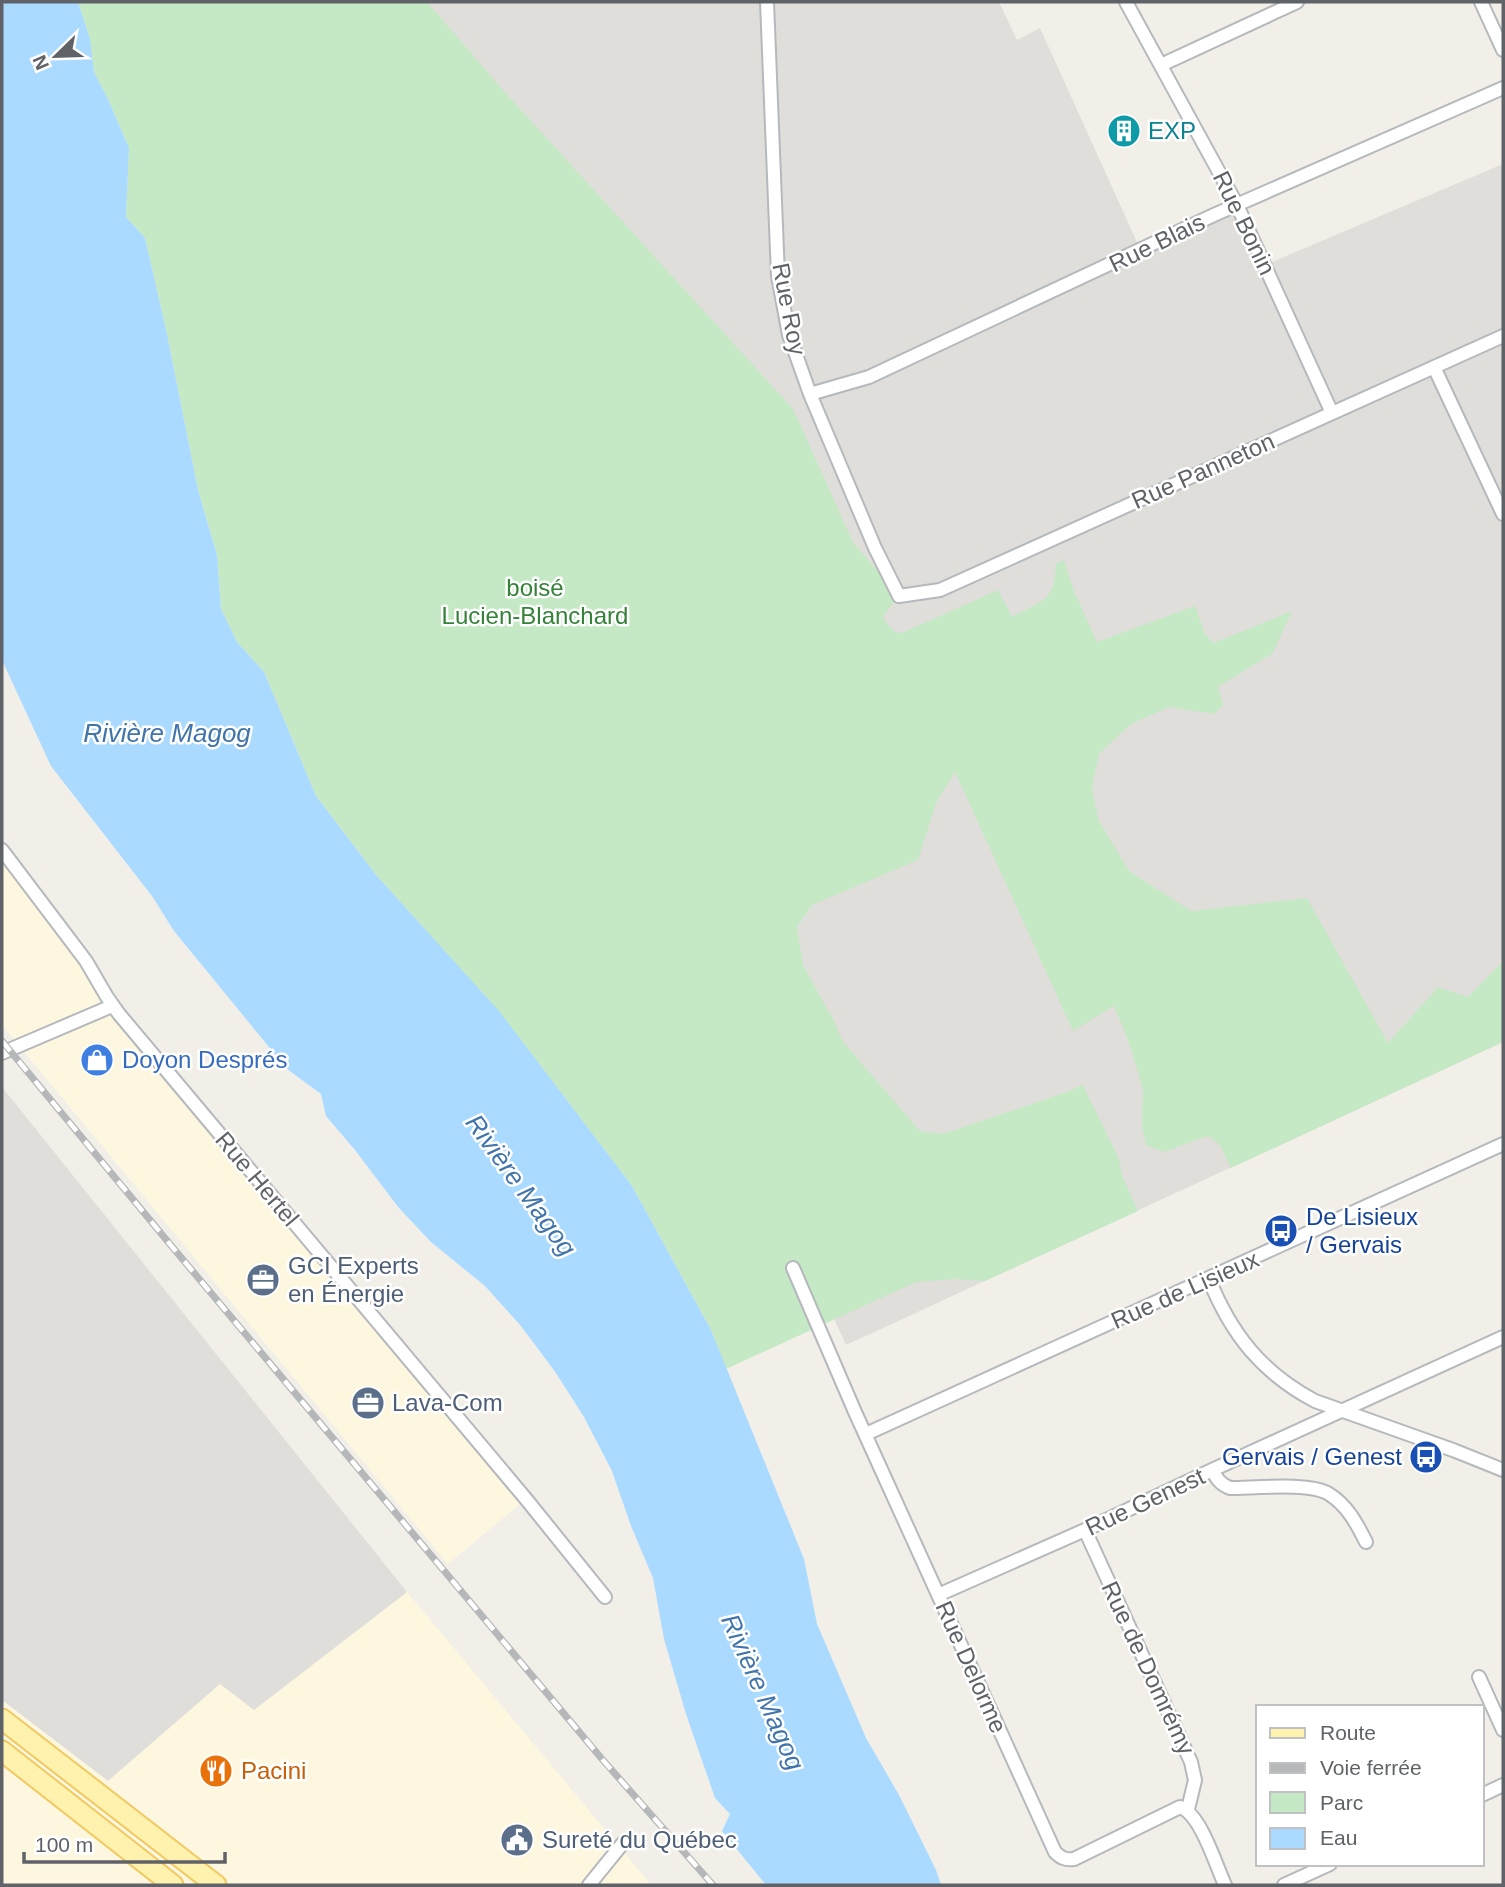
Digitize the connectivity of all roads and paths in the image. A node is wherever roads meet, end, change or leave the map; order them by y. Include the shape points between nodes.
1 (767, 2) edge
2 (1126, 2) edge
3 (1297, 2) edge
4 (1481, 2) edge
5 (1503, 50) edge
6 (1161, 65) junction
7 (1503, 89) edge
8 (1237, 205) junction
9 (1503, 336) edge
10 (1434, 367) junction
11 (810, 394) junction
12 (1332, 413) junction
13 (1503, 514) edge
14 (899, 596) joint
15 (2, 849) edge
16 (112, 1006) junction
17 (2, 1054) edge
18 (1503, 1144) edge
19 (793, 1268) dead end
20 (1209, 1279) junction
21 (1503, 1337) edge
22 (1342, 1411) junction
23 (866, 1434) junction
24 (1212, 1469) junction
25 (1503, 1470) edge
26 (1085, 1530) junction
27 (1366, 1542) dead end
28 (938, 1595) junction
29 (605, 1597) dead end
30 (1479, 1677) dead end
31 (2, 1719) edge
32 (1503, 1730) edge
33 (2, 1751) edge
34 (1503, 1785) edge
35 (1484, 1794) edge
36 (1188, 1809) junction
37 (623, 1843) dead end
38 (1326, 1866) edge
39 (173, 1885) edge
40 (216, 1885) edge
41 (589, 1885) edge
42 (1225, 1885) edge
43 (1283, 1885) edge

1 - 11 street, Rue Roy via 778,276 789,335
2 - 6 street, Rue Bonin
3 - 6 street
4 - 5 street
6 - 8 street, Rue Bonin
7 - 8 street, Rue Blais
8 - 11 street, Rue Blais via 869,377
8 - 12 street, Rue Bonin
9 - 10 street, Rue Panneton
10 - 12 street, Rue Panneton
10 - 13 street
11 - 14 street, Rue Roy
12 - 14 street, Rue Panneton via 940,590
15 - 16 street, Rue Hertel via 86,961
16 - 17 street
16 - 29 street, Rue Hertel
18 - 20 street, Rue de Lisieux
19 - 23 street, Rue Delorme
20 - 22 street via 1241,1339 1259,1360 1296,1391
20 - 23 street, Rue de Lisieux
21 - 22 street, Rue Genest
22 - 24 street, Rue Genest
22 - 25 street
23 - 28 street, Rue Delorme
24 - 26 street, Rue Genest
24 - 27 street via 1217,1480 1230,1488 1314,1488 1328,1493 1356,1522
26 - 28 street, Rue Genest
26 - 36 street, Rue de Domrémy via 1191,1762 1195,1780
28 - 36 street, Rue Delorme via 1061,1858 1074,1859 1172,1810
30 - 32 street
31 - 40 main road
33 - 39 main road
34 - 35 street
36 - 42 street
37 - 41 street
38 - 43 street

